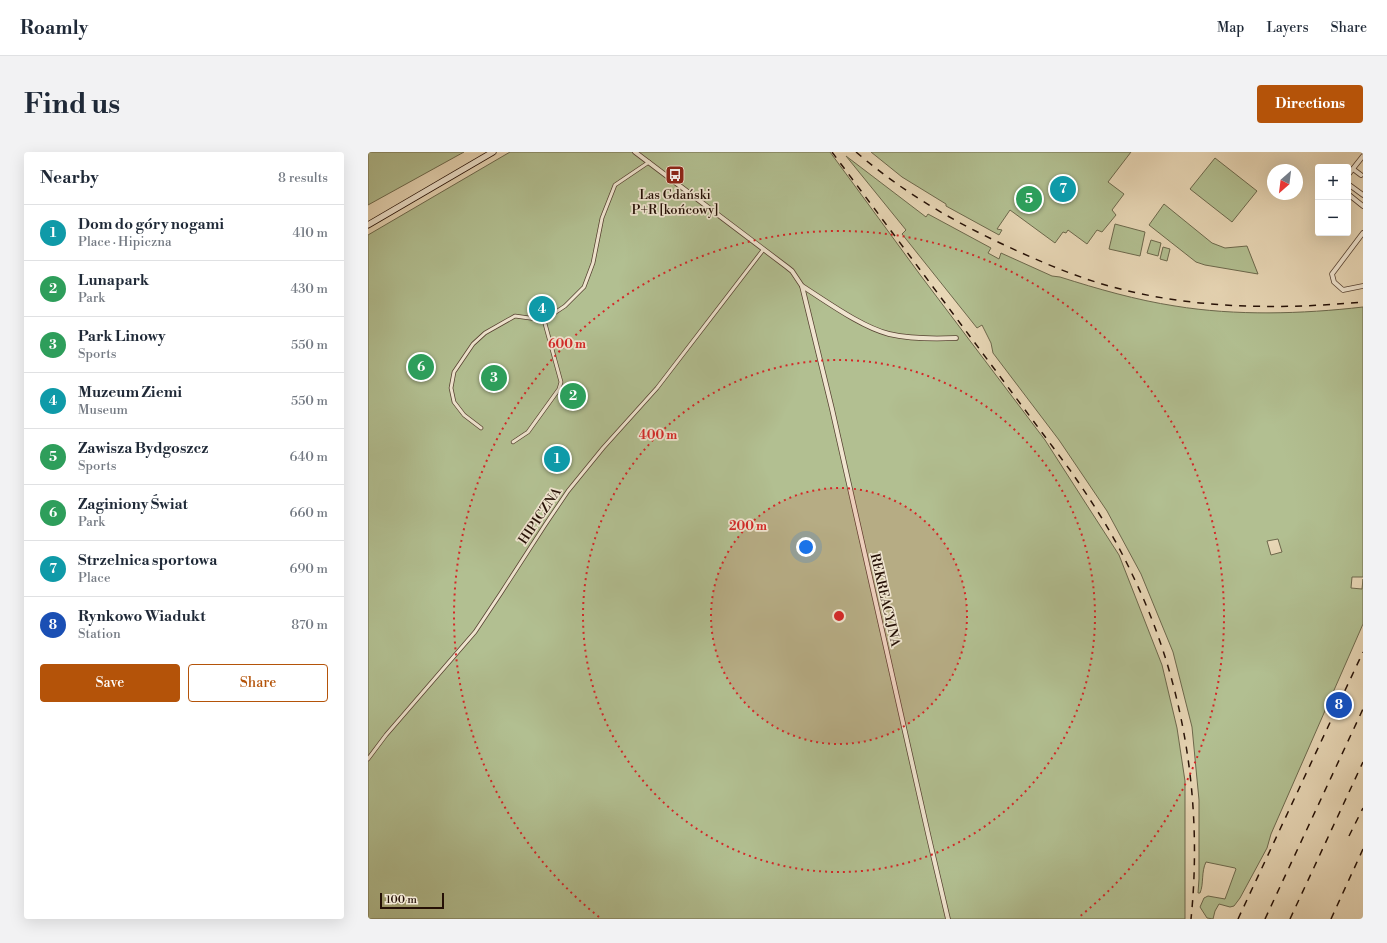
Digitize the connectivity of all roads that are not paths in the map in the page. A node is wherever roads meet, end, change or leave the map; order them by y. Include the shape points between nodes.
1 (493, 152) edge
2 (635, 152) edge
3 (1363, 156) edge
4 (649, 162) junction
5 (1353, 169) junction
6 (1351, 171) edge
7 (1361, 175) dead end
8 (1351, 186) edge
9 (1363, 195) edge
10 (1351, 196) edge
11 (1363, 206) edge
12 (368, 225) edge
13 (1363, 233) edge
14 (763, 250) junction
15 (802, 286) junction
16 (1363, 286) edge
17 (544, 320) junction
18 (956, 338) dead end
19 (481, 428) dead end
20 (513, 442) dead end
21 (368, 759) edge
22 (948, 919) edge

1 - 12 main road
2 - 4 street, REKREACYJNA
3 - 5 street
4 - 14 street, REKREACYJNA
4 - 17 street via 615,185 602,218 593,263 584,287 565,306
5 - 6 street
5 - 7 street
8 - 9 street
10 - 11 street
13 - 16 street via 1332,274 1334,282 1343,290
14 - 15 street, REKREACYJNA via 792,272
14 - 21 street, HIPICZNA via 657,388 568,491 475,632
15 - 18 street, REKREACYJNA via 870,327 888,334 919,338
15 - 22 street, REKREACYJNA
17 - 19 street via 515,316 473,344 454,372 451,388 454,402 464,415
17 - 20 street via 561,382 559,389 528,432

